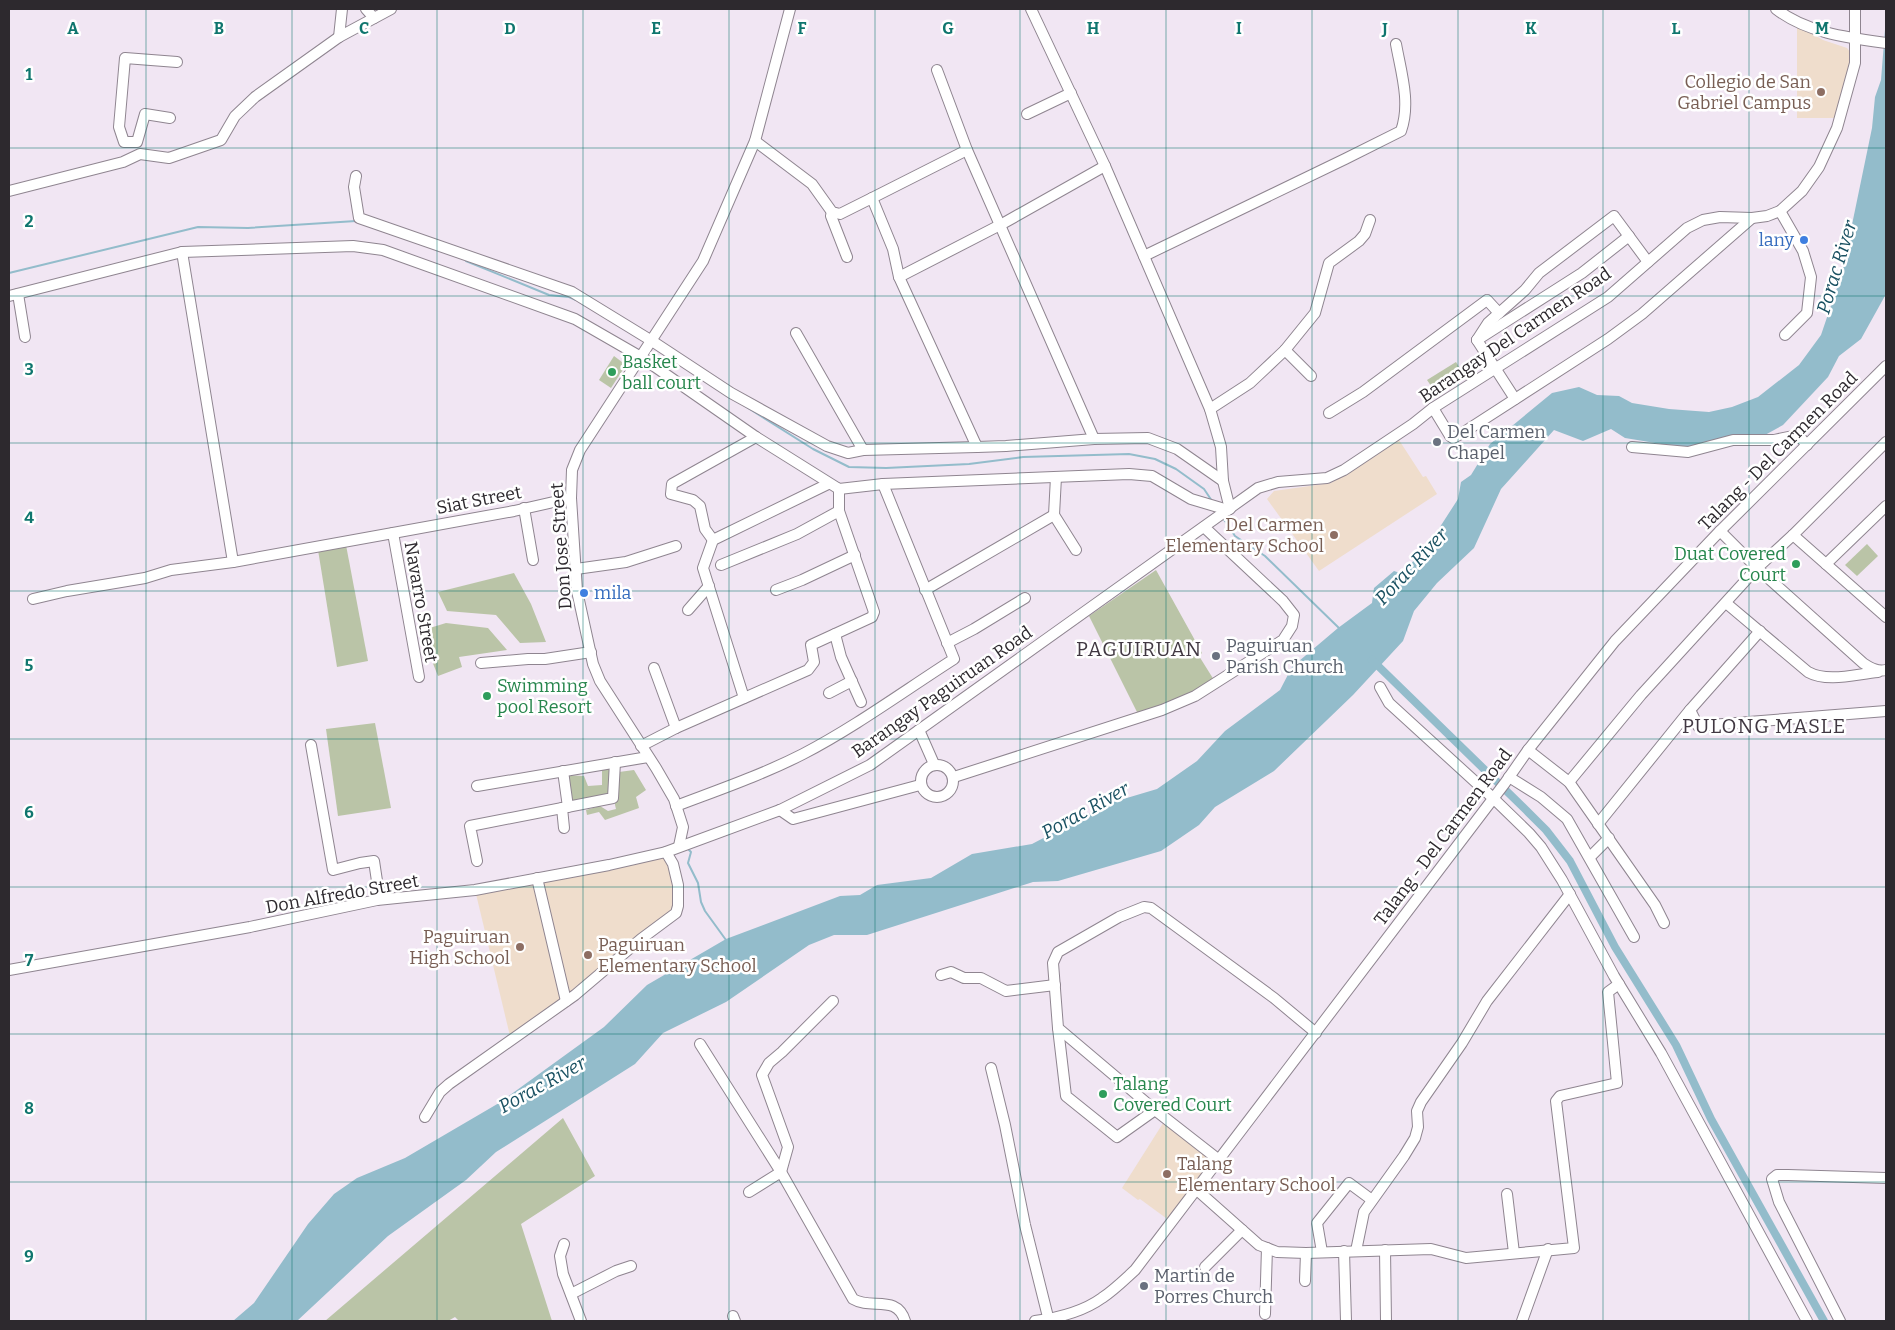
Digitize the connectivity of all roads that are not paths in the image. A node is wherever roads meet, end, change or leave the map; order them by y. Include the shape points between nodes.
1 (342, 9) edge
2 (366, 9) edge
3 (391, 9) edge
4 (790, 9) edge
5 (1031, 9) edge
6 (1776, 9) edge
7 (1855, 9) edge
8 (374, 18) junction
9 (339, 37) junction
10 (1855, 40) junction
11 (1883, 43) edge
12 (1396, 44) dead end
13 (177, 62) dead end
14 (937, 70) dead end
15 (1071, 93) junction
16 (1027, 114) dead end
17 (170, 118) dead end
18 (755, 142) junction
19 (967, 150) junction
20 (1105, 166) junction
21 (356, 176) dead end
22 (9, 192) edge
23 (872, 198) junction
24 (1780, 211) junction
25 (832, 212) junction
26 (1752, 218) junction
27 (1370, 220) dead end
28 (1002, 224) junction
29 (1629, 236) junction
30 (182, 252) junction
31 (1144, 256) junction
32 (847, 257) dead end
33 (1648, 262) junction
34 (899, 277) junction
35 (13, 295) edge
36 (1499, 314) junction
37 (796, 333) dead end
38 (1785, 335) dead end
39 (25, 338) dead end
40 (1476, 340) junction
41 (651, 341) junction
42 (1285, 350) junction
43 (641, 356) junction
44 (1886, 366) edge
45 (1494, 369) junction
46 (1311, 376) dead end
47 (1515, 399) junction
48 (1432, 408) junction
49 (1210, 409) junction
50 (1330, 413) dead end
51 (756, 437) junction
52 (1094, 438) junction
53 (1886, 442) edge
54 (1807, 444) junction
55 (977, 447) junction
56 (1632, 447) dead end
57 (863, 450) junction
58 (1056, 477) junction
59 (1223, 481) junction
60 (828, 484) junction
61 (883, 484) junction
62 (839, 490) junction
63 (571, 498) junction
64 (1886, 506) edge
65 (524, 508) junction
66 (1223, 509) junction
67 (839, 511) junction
68 (1054, 515) junction
69 (1209, 524) junction
70 (1720, 531) junction
71 (393, 533) junction
72 (1793, 535) junction
73 (713, 540) junction
74 (676, 546) dead end
75 (1076, 550) dead end
76 (855, 555) junction
77 (532, 560) dead end
78 (233, 562) junction
79 (1826, 564) junction
80 (721, 565) dead end
81 (1757, 568) junction
82 (576, 569) junction
83 (709, 586) junction
84 (776, 590) dead end
85 (924, 590) junction
86 (1025, 598) dead end
87 (33, 599) dead end
88 (1726, 603) junction
89 (688, 610) dead end
90 (1886, 617) edge
91 (1760, 631) junction
92 (835, 634) junction
93 (947, 643) junction
94 (590, 652) junction
95 (481, 664) dead end
96 (654, 668) dead end
97 (1884, 671) edge
98 (419, 677) dead end
99 (852, 681) junction
100 (1380, 687) dead end
101 (829, 693) dead end
102 (744, 698) junction
103 (861, 702) dead end
104 (1690, 710) junction
105 (1886, 711) edge
106 (676, 728) junction
107 (918, 730) junction
108 (311, 745) dead end
109 (641, 746) junction
110 (1528, 750) junction
111 (648, 757) junction
112 (615, 762) junction
113 (934, 764) junction
114 (563, 771) junction
115 (954, 777) junction
116 (1507, 780) junction
117 (1569, 782) junction
118 (476, 786) dead end
119 (920, 786) junction
120 (1495, 796) junction
121 (676, 806) junction
122 (565, 807) junction
123 (780, 810) junction
124 (1598, 824) junction
125 (564, 828) dead end
126 (1609, 838) junction
127 (679, 846) junction
128 (666, 852) junction
129 (1590, 857) junction
130 (477, 861) dead end
131 (536, 878) junction
132 (1570, 894) junction
133 (377, 900) junction
134 (1664, 923) dead end
135 (1634, 937) dead end
136 (9, 970) edge
137 (941, 975) dead end
138 (1619, 984) junction
139 (1055, 985) junction
140 (566, 1001) junction
141 (833, 1001) dead end
142 (1058, 1028) junction
143 (1316, 1033) junction
144 (700, 1044) dead end
145 (991, 1068) dead end
146 (1155, 1110) junction
147 (425, 1117) dead end
148 (1219, 1160) junction
149 (781, 1172) junction
150 (1886, 1178) edge
151 (1197, 1190) junction
152 (749, 1192) dead end
153 (1507, 1194) dead end
154 (1372, 1200) junction
155 (1242, 1230) junction
156 (564, 1244) dead end
157 (1267, 1248) junction
158 (1385, 1250) junction
159 (1548, 1250) junction
160 (1344, 1251) junction
161 (1356, 1251) junction
162 (1322, 1252) junction
163 (1306, 1253) junction
164 (1514, 1253) junction
165 (631, 1266) dead end
166 (1205, 1267) dead end
167 (1305, 1281) dead end
168 (571, 1294) junction
169 (1265, 1314) dead end
170 (1049, 1320) edge
171 (581, 1321) edge
172 (904, 1321) edge
173 (1035, 1321) edge
174 (1346, 1321) edge
175 (1386, 1321) edge
176 (1522, 1321) edge
177 (1807, 1321) edge
178 (1840, 1321) edge

1 - 9 street
2 - 8 street
3 - 8 street
4 - 18 street, Don Jose Street
5 - 15 street
6 - 10 street via 1800,24
7 - 10 street, Barangay Del Carmen Road
8 - 9 street
9 - 22 street via 255,97 235,116 220,140 169,158 140,154 123,162
10 - 11 street
10 - 24 street, Barangay Del Carmen Road via 1855,63 1837,128 1819,168 1802,191
12 - 31 street via 1406,105 1401,131
13 - 17 street via 124,58 119,127 124,142 137,142 145,114
14 - 19 street
15 - 16 street
15 - 20 street
18 - 25 street via 812,184
18 - 41 street, Don Jose Street via 703,261
19 - 23 street
19 - 28 street
20 - 28 street
20 - 31 street
21 - 41 street via 354,187 360,218 572,292
23 - 25 street via 840,214
23 - 34 street via 893,249
24 - 26 street, Barangay Del Carmen Road
24 - 38 street via 1803,251 1811,277 1807,313
25 - 32 street
26 - 33 street, Barangay Del Carmen Road via 1704,220 1687,228
26 - 47 street via 1642,314
27 - 42 street via 1359,241 1329,263 1315,313
28 - 34 street
28 - 52 street
29 - 33 street
29 - 36 street via 1614,216 1539,273
29 - 40 street via 1582,273
30 - 35 street
30 - 43 street via 354,246 383,250 575,319
30 - 78 street
31 - 49 street
33 - 45 street, Barangay Del Carmen Road via 1608,297
34 - 55 street
35 - 39 street
36 - 40 street
36 - 50 street via 1488,300
37 - 57 street
40 - 45 street
41 - 43 street, Don Jose Street
41 - 57 street via 731,393 827,446 848,453
42 - 46 street
42 - 49 street via 1250,383
43 - 51 street
43 - 63 street, Don Jose Street via 580,450 572,470
44 - 54 street, Talang - Del Carmen Road
45 - 47 street
45 - 48 street, Barangay Del Carmen Road
47 - 48 street via 1453,438
48 - 66 street, Barangay Del Carmen Road via 1344,470 1327,478 1278,482 1258,488
49 - 59 street via 1221,447
51 - 60 street
51 - 73 street via 672,484 671,494 693,500 700,506 705,529
52 - 55 street
52 - 59 street via 1148,438 1177,450
53 - 72 street
54 - 56 street via 1798,435 1774,440 1733,440 1688,452
54 - 70 street, Talang - Del Carmen Road
55 - 57 street
58 - 61 street
58 - 66 street via 1152,476 1191,499
58 - 68 street
59 - 66 street
60 - 62 street
60 - 73 street
61 - 62 street
61 - 85 street
62 - 67 street
63 - 65 street, Siat Street
63 - 82 street, Don Jose Street
64 - 79 street
65 - 71 street, Siat Street
65 - 77 street
66 - 69 street, Barangay Del Carmen Road
67 - 76 street
67 - 80 street via 798,534
68 - 75 street
68 - 85 street
69 - 107 street, Barangay Paguiruan Road
69 - 115 street via 1294,615 1292,626 1283,640 1195,696 1162,710
70 - 81 street
70 - 110 street, Talang - Del Carmen Road via 1614,641
71 - 78 street, Siat Street
71 - 98 street, Navarro Street
72 - 79 street
72 - 81 street
73 - 83 street via 703,568
74 - 82 street via 626,562
76 - 84 street
76 - 92 street via 874,612 868,620
78 - 87 street, Siat Street via 171,570
79 - 90 street
81 - 88 street
81 - 97 street via 1863,663
82 - 94 street, Don Jose Street
83 - 89 street
83 - 102 street
85 - 93 street
86 - 93 street
88 - 91 street
88 - 117 street via 1641,695
91 - 97 street via 1816,676 1825,678
91 - 104 street
92 - 99 street
92 - 102 street via 811,645 814,662 808,670
93 - 121 street via 954,659 836,734 802,754
94 - 95 street
94 - 109 street, Don Jose Street via 600,681
96 - 106 street
99 - 101 street
99 - 103 street
100 - 120 street via 1389,703
102 - 106 street
104 - 105 street via 1698,726
104 - 124 street
106 - 109 street
107 - 113 street
107 - 123 street, Barangay Paguiruan Road via 870,765
108 - 133 street via 333,870 374,861
109 - 111 street, Don Jose Street
110 - 116 street, Talang - Del Carmen Road
110 - 117 street
111 - 112 street
111 - 121 street, Don Jose Street
112 - 114 street
112 - 122 street via 613,798
113 - 115 street via 946,766
113 - 119 street via 922,772
114 - 118 street
114 - 122 street
115 - 119 street via 952,790 942,798 928,796
116 - 120 street, Talang - Del Carmen Road
116 - 129 street via 1541,797 1562,814
117 - 124 street
119 - 123 street via 793,819
120 - 132 street via 1541,847
120 - 143 street, Talang - Del Carmen Road
121 - 127 street, Don Jose Street via 683,827
122 - 125 street
122 - 130 street via 470,826
123 - 127 street, Barangay Paguiruan Road
124 - 126 street
126 - 129 street
126 - 134 street
127 - 128 street, Don Alfredo Street
128 - 131 street, Don Alfredo Street
128 - 140 street via 678,885 676,913
129 - 135 street
131 - 133 street, Don Alfredo Street via 474,890
131 - 140 street
132 - 138 street
132 - 154 street via 1487,1001 1421,1102 1415,1138
133 - 136 street, Don Alfredo Street via 250,927
137 - 139 street via 951,972 964,978 980,978 1006,991
138 - 159 street via 1608,992 1617,1084 1560,1096 1556,1100 1574,1248
138 - 177 street via 1661,1053
139 - 142 street
139 - 143 street via 1053,963 1058,952 1119,917 1144,907 1151,908 1274,998
140 - 147 street via 448,1084
141 - 149 street via 769,1063 762,1075 788,1147
142 - 146 street
142 - 146 street via 1066,1096 1117,1137
143 - 148 street, Talang - Del Carmen Road
144 - 149 street
145 - 170 street
146 - 148 street
148 - 151 street, Talang - Del Carmen Road
149 - 152 street
149 - 172 street via 853,1299 860,1304 897,1307
150 - 178 street via 1777,1175 1772,1179 1779,1202
151 - 155 street
151 - 170 street, Talang - Del Carmen Road via 1136,1270 1101,1299
153 - 164 street
154 - 161 street via 1364,1212
154 - 162 street via 1349,1183 1317,1223
155 - 157 street
155 - 166 street
156 - 168 street via 560,1256
157 - 163 street via 1277,1252
157 - 169 street
158 - 161 street
158 - 164 street via 1431,1249 1466,1258
158 - 175 street
159 - 164 street
159 - 176 street
160 - 161 street
160 - 162 street
160 - 174 street
162 - 163 street
163 - 167 street
165 - 168 street
168 - 171 street
170 - 173 street, Talang - Del Carmen Road

